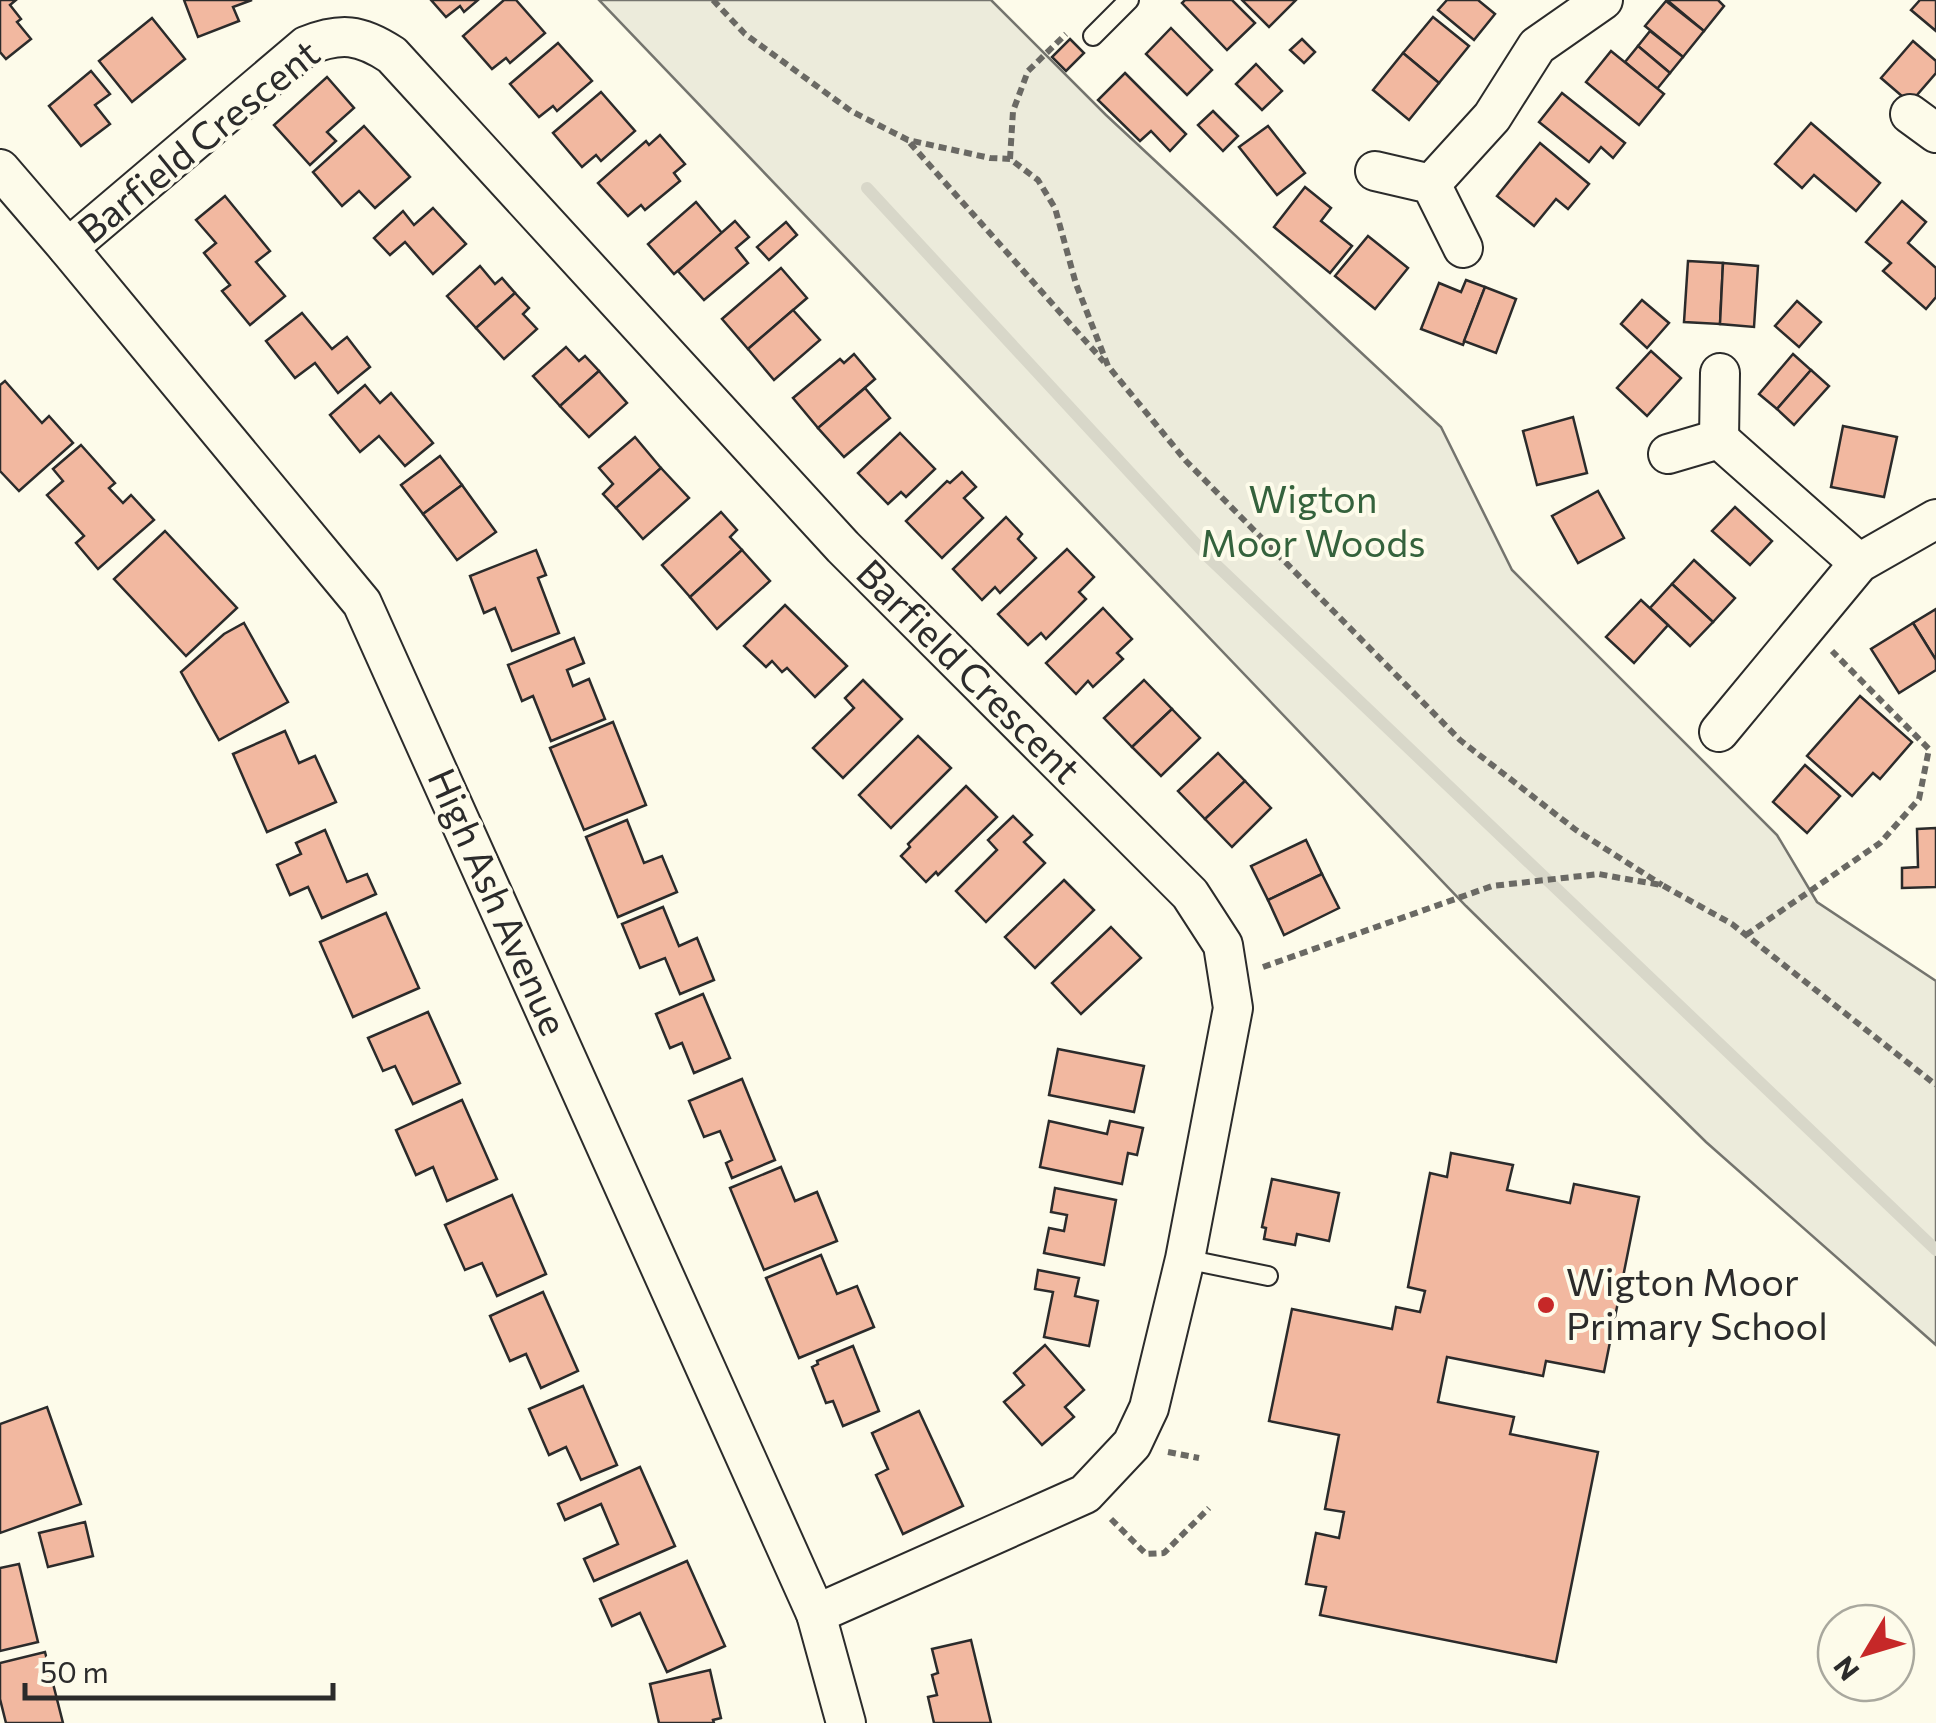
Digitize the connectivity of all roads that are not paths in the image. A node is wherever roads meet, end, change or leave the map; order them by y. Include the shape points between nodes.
1 (1129, 0) edge
2 (1602, 0) edge
3 (1093, 36) dead end
4 (0, 170) edge
5 (1375, 171) dead end
6 (1431, 184) junction
7 (68, 248) junction
8 (1463, 248) dead end
9 (1720, 374) dead end
10 (1719, 439) junction
11 (1668, 454) dead end
12 (1936, 520) edge
13 (1859, 563) junction
14 (1719, 732) dead end
15 (1185, 1259) junction
16 (1268, 1276) dead end
17 (816, 1614) junction
18 (846, 1723) edge

1 - 3 lane
2 - 6 street via 1536,46 1492,117
4 - 7 street, High Ash Avenue
5 - 6 street
6 - 8 street
7 - 15 street, Barfield Crescent via 306,46 351,36 392,54 843,547 1190,894 1223,945 1233,1008
7 - 17 street, High Ash Avenue via 362,603
9 - 10 street
10 - 11 street
10 - 13 street
12 - 13 street
13 - 14 street
15 - 16 lane
15 - 17 street, Barfield Crescent via 1149,1408 1132,1444 1085,1494
17 - 18 street, High Ash Avenue

